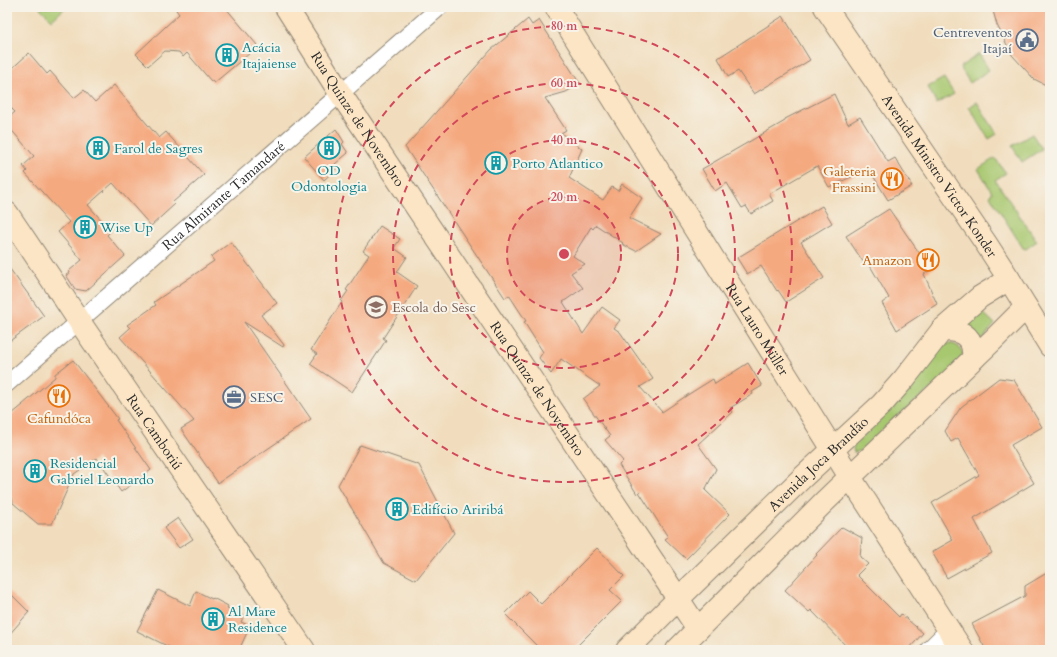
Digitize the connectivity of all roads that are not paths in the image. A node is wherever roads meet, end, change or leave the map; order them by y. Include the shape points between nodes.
1 (286, 7) edge
2 (440, 7) edge
3 (556, 7) edge
4 (825, 7) edge
5 (340, 93) junction
6 (7, 213) edge
7 (1009, 279) junction
8 (1026, 306) junction
9 (79, 321) junction
10 (942, 330) junction
11 (1050, 346) edge
12 (974, 358) junction
13 (7, 384) edge
14 (833, 450) junction
15 (850, 477) junction
16 (678, 599) junction
17 (698, 629) junction
18 (949, 629) junction
19 (304, 650) edge
20 (627, 650) edge
21 (677, 650) edge
22 (928, 650) edge
23 (962, 650) edge

1 - 5 main road, Rua Quinze de Novembro
2 - 5 street, Rua Almirante Tamandaré
3 - 14 main road, Rua Lauro Müller
4 - 7 main road, Avenida Ministro Victor Konder
5 - 9 street, Rua Almirante Tamandaré
5 - 16 main road, Rua Quinze de Novembro
6 - 9 main road, Rua Camboriú
7 - 8 main road, Avenida Ministro Victor Konder
7 - 10 main road, Avenida Joca Brandão via 980,297
8 - 11 main road, Avenida Ministro Victor Konder
8 - 12 main road
9 - 13 street, Rua Almirante Tamandaré
9 - 19 main road, Rua Camboriú
10 - 12 main road via 954,330 966,335 972,345
10 - 14 main road, Avenida Joca Brandão via 882,404
12 - 15 main road
14 - 15 main road, Rua Lauro Müller
14 - 16 main road, Avenida Joca Brandão
15 - 17 main road
15 - 18 main road, Rua Lauro Müller
16 - 17 main road, Rua Quinze de Novembro
16 - 20 main road, Avenida Joca Brandão
17 - 21 main road
18 - 22 street
18 - 23 main road, Rua Lauro Müller

